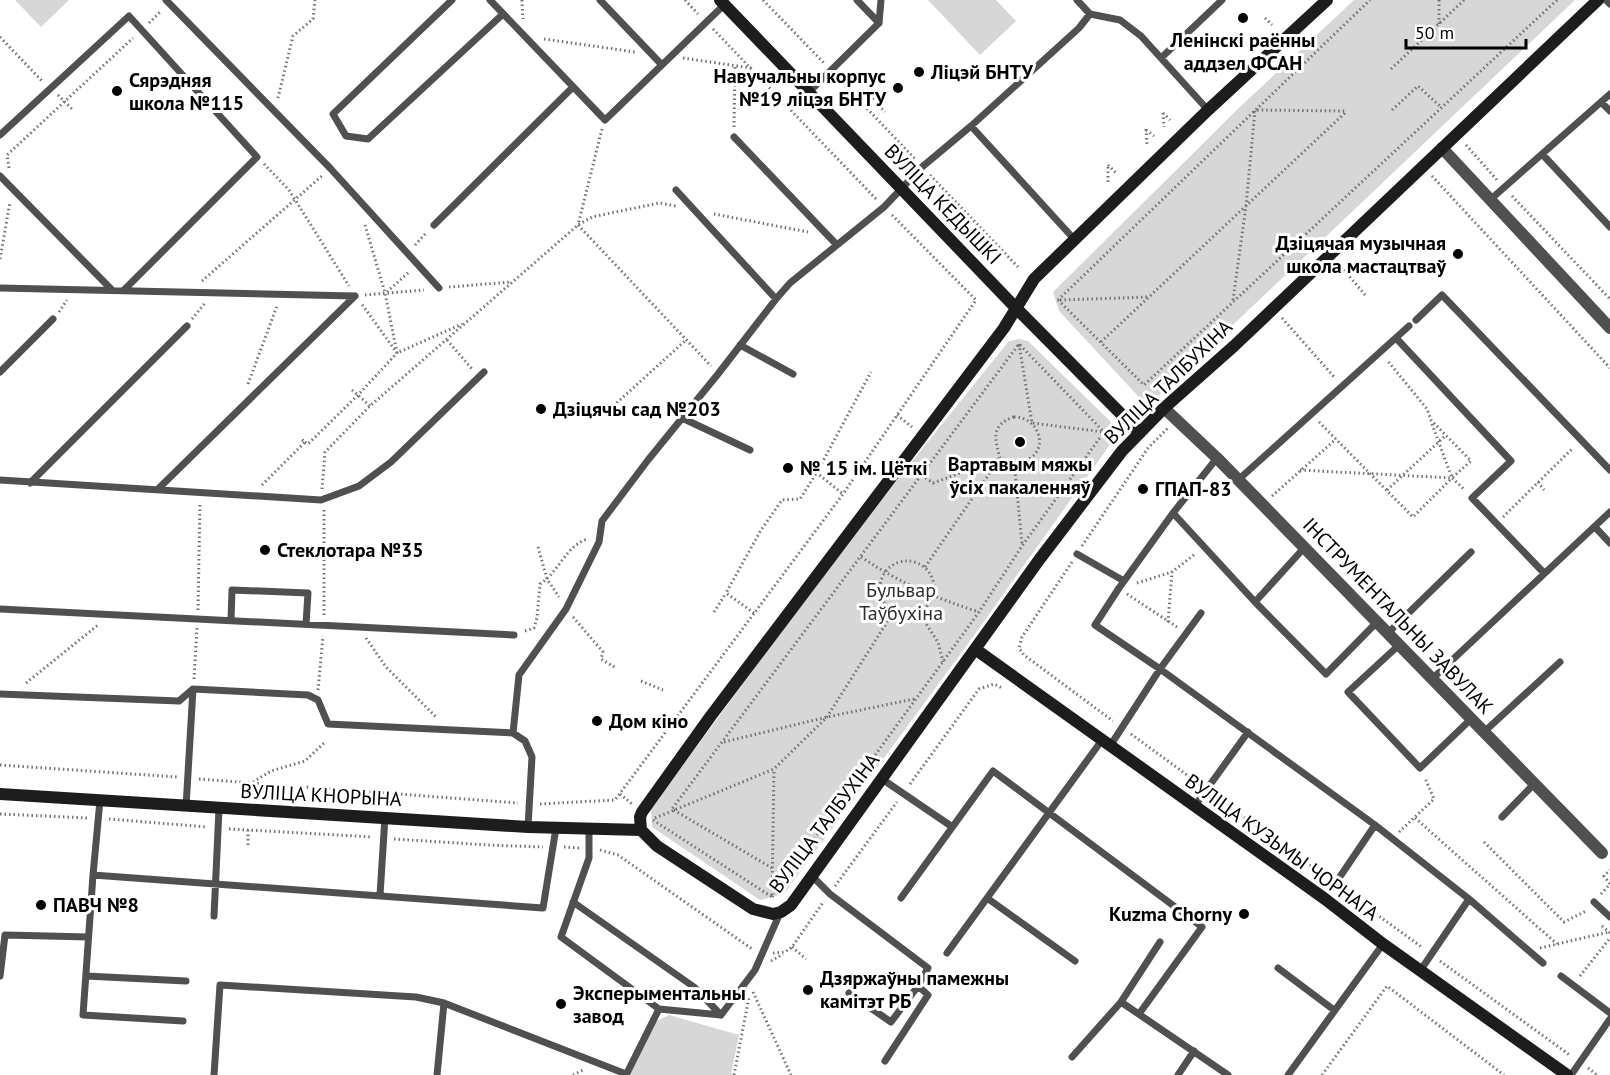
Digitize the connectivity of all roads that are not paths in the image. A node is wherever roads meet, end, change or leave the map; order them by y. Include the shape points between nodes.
1 (452, 0) edge
2 (490, 0) edge
3 (600, 0) edge
4 (857, 0) edge
5 (881, 0) edge
6 (1077, 0) edge
7 (1222, 0) edge
8 (1327, 0) edge
9 (1598, 0) edge
10 (1606, 0) edge
11 (167, 2) edge
12 (723, 2) edge
13 (1610, 4) edge
14 (503, 14) junction
15 (1090, 14) junction
16 (879, 22) junction
17 (1161, 58) junction
18 (662, 65) junction
19 (573, 87) junction
20 (809, 93) junction
21 (1610, 94) edge
22 (1601, 102) junction
23 (1208, 110) junction
24 (1610, 111) edge
25 (971, 126) junction
26 (0, 135) edge
27 (734, 138) road end
28 (1445, 152) junction
29 (1543, 155) junction
30 (0, 176) edge
31 (901, 188) junction
32 (676, 190) dead end
33 (1491, 199) junction
34 (434, 225) road end
35 (1610, 227) edge
36 (1074, 239) junction
37 (836, 244) junction
38 (0, 288) edge
39 (439, 288) dead end
40 (112, 290) junction
41 (124, 290) junction
42 (776, 299) junction
43 (1016, 308) junction
44 (53, 320) road end
45 (1416, 320) dead end
46 (187, 326) road end
47 (1409, 326) dead end
48 (1610, 328) edge
49 (1396, 338) junction
50 (740, 345) junction
51 (0, 372) edge
52 (793, 374) dead end
53 (482, 375) road end
54 (1164, 408) junction
55 (682, 418) junction
56 (1140, 433) junction
57 (750, 450) dead end
58 (1217, 458) junction
59 (1610, 470) edge
60 (0, 480) edge
61 (1238, 480) junction
62 (30, 483) junction
63 (158, 489) junction
64 (1610, 512) edge
65 (1173, 513) junction
66 (1595, 527) junction
67 (1610, 543) edge
68 (1304, 548) junction
69 (1471, 552) dead end
70 (1077, 554) road end
71 (1544, 573) junction
72 (1124, 581) junction
73 (1255, 602) junction
74 (0, 609) edge
75 (1201, 613) dead end
76 (231, 620) junction
77 (1377, 622) junction
78 (306, 624) junction
79 (1388, 633) junction
80 (514, 634) road end
81 (1399, 645) junction
82 (975, 649) junction
83 (1560, 662) dead end
84 (1160, 669) junction
85 (1432, 678) junction
86 (193, 689) junction
87 (0, 694) edge
88 (1472, 720) junction
89 (1248, 732) junction
90 (1484, 732) junction
91 (513, 733) junction
92 (1106, 743) junction
93 (882, 779) junction
94 (1534, 784) junction
95 (0, 794) edge
96 (100, 800) junction
97 (186, 807) junction
98 (1194, 807) junction
99 (219, 809) junction
100 (1049, 813) junction
101 (1502, 817) dead end
102 (385, 818) junction
103 (1375, 825) junction
104 (951, 826) junction
105 (528, 827) junction
106 (555, 828) junction
107 (589, 828) junction
108 (641, 830) junction
109 (1606, 857) edge
110 (93, 875) junction
111 (812, 876) junction
112 (216, 884) junction
113 (1335, 884) road end
114 (380, 895) junction
115 (901, 898) dead end
116 (987, 898) junction
117 (1469, 899) junction
118 (573, 902) junction
119 (1594, 902) dead end
120 (781, 912) junction
121 (214, 915) dead end
122 (1610, 917) edge
123 (88, 938) junction
124 (1160, 942) dead end
125 (1383, 944) junction
126 (947, 953) dead end
127 (1076, 961) dead end
128 (1543, 963) dead end
129 (1278, 968) dead end
130 (1420, 971) junction
131 (0, 976) edge
132 (86, 976) junction
133 (1561, 976) dead end
134 (186, 981) dead end
135 (918, 986) junction
136 (849, 993) dead end
137 (1121, 1002) junction
138 (444, 1003) junction
139 (659, 1010) junction
140 (1334, 1010) junction
141 (1610, 1013) edge
142 (1139, 1014) junction
143 (721, 1016) junction
144 (1610, 1019) edge
145 (183, 1021) dead end
146 (1194, 1052) junction
147 (1072, 1057) dead end
148 (885, 1061) dead end
149 (214, 1075) edge
150 (437, 1075) edge
151 (626, 1075) edge
152 (1178, 1075) edge
153 (1228, 1075) edge
154 (1288, 1075) edge
155 (1569, 1075) edge

1 - 14 lane via 333,114 346,136 368,139
2 - 14 lane
3 - 18 lane
4 - 16 lane
5 - 16 lane
6 - 15 lane
7 - 17 lane
8 - 23 main road
9 - 28 main road, ВУЛІЦА ТАЛБУХІНА
10 - 13 lane
11 - 39 lane via 330,168
12 - 18 lane
12 - 20 main road, ВУЛІЦА КЕДЫШКІ
14 - 19 lane
15 - 17 lane via 1120,20
15 - 25 lane
16 - 20 lane
17 - 23 lane
18 - 19 lane via 605,120
19 - 34 lane
20 - 31 main road, ВУЛІЦА КЕДЫШКІ
21 - 22 lane
22 - 24 lane
22 - 29 lane
23 - 36 main road
25 - 31 lane
25 - 36 lane
26 - 41 lane via 129,16 257,157
27 - 37 lane
28 - 33 street
28 - 54 main road, ВУЛІЦА ТАЛБУХІНА
29 - 33 lane
29 - 35 lane
30 - 40 lane
31 - 37 lane via 884,207
31 - 43 main road, ВУЛІЦА КЕДЫШКІ
32 - 42 lane
33 - 48 street
36 - 43 main road via 1034,279
37 - 42 lane
38 - 40 lane
40 - 41 lane
41 - 63 lane via 355,296
42 - 50 lane
43 - 56 main road, ВУЛІЦА КЕДЫШКІ
43 - 108 main road via 710,717 642,812
44 - 51 lane
45 - 59 lane via 1443,295
46 - 62 lane
47 - 49 lane
49 - 61 lane
49 - 71 lane via 1511,461 1472,498
50 - 52 lane
50 - 55 lane
53 - 63 lane via 391,462 359,486 321,500
54 - 56 main road, ВУЛІЦА ТАЛБУХІНА
54 - 58 street, ІНСТРУМЕНТАЛЬНЫ ЗАВУЛАК
55 - 57 lane
55 - 91 lane via 602,521 599,542 566,609 519,675
56 - 82 main road, ВУЛІЦА ТАЛБУХІНА via 1122,451
58 - 61 street, ІНСТРУМЕНТАЛЬНЫ ЗАВУЛАК
58 - 65 lane
60 - 62 lane
61 - 68 street, ІНСТРУМЕНТАЛЬНЫ ЗАВУЛАК
62 - 63 lane
64 - 66 lane
65 - 72 lane
65 - 73 lane
66 - 67 lane
66 - 71 lane
68 - 73 lane
68 - 77 street, ІНСТРУМЕНТАЛЬНЫ ЗАВУЛАК
69 - 79 lane
70 - 72 lane
71 - 85 lane
72 - 84 lane via 1095,625
73 - 77 lane via 1326,674
74 - 76 lane
75 - 84 lane
76 - 78 lane
76 - 78 lane via 232,590 308,593
77 - 79 street, ІНСТРУМЕНТАЛЬНЫ ЗАВУЛАК
78 - 80 lane
79 - 81 street, ІНСТРУМЕНТАЛЬНЫ ЗАВУЛАК
81 - 85 street, ІНСТРУМЕНТАЛЬНЫ ЗАВУЛАК
81 - 88 lane via 1348,692 1420,768
82 - 92 main road, ВУЛІЦА КУЗЬМЫ ЧОРНАГА
82 - 93 main road, ВУЛІЦА ТАЛБУХІНА
83 - 90 lane
84 - 89 lane
84 - 92 lane via 1123,728
85 - 88 street, ІНСТРУМЕНТАЛЬНЫ ЗАВУЛАК
86 - 87 lane via 179,701
86 - 91 lane via 308,695 318,700 328,724
86 - 97 lane
88 - 90 street, ІНСТРУМЕНТАЛЬНЫ ЗАВУЛАК
89 - 98 lane
89 - 103 lane
90 - 94 street, ІНСТРУМЕНТАЛЬНЫ ЗАВУЛАК
91 - 105 lane via 525,741 532,758
92 - 98 main road, ВУЛІЦА КУЗЬМЫ ЧОРНАГА
92 - 100 lane
93 - 104 lane
93 - 111 main road, ВУЛІЦА ТАЛБУХІНА
94 - 101 lane
94 - 109 street, ІНСТРУМЕНТАЛЬНЫ ЗАВУЛАК
95 - 96 main road, ВУЛІЦА КНОРЫНА
96 - 97 main road, ВУЛІЦА КНОРЫНА
96 - 110 lane
97 - 99 main road, ВУЛІЦА КНОРЫНА
98 - 125 main road, ВУЛІЦА КУЗЬМЫ ЧОРНАГА
99 - 102 main road, ВУЛІЦА КНОРЫНА
99 - 112 lane
100 - 104 lane via 993,771
100 - 116 lane
100 - 142 lane via 1202,927
102 - 105 main road, ВУЛІЦА КНОРЫНА
102 - 114 lane
103 - 113 lane
103 - 117 lane
104 - 115 lane
105 - 106 main road, ВУЛІЦА КНОРЫНА
106 - 107 main road, ВУЛІЦА КНОРЫНА
106 - 114 lane via 543,908
107 - 108 main road, ВУЛІЦА КНОРЫНА
107 - 118 lane via 589,858
108 - 120 main road, ВУЛІЦА ТАЛБУХІНА via 657,846 753,909
110 - 112 lane
110 - 123 lane
111 - 120 main road, ВУЛІЦА ТАЛБУХІНА via 791,905
111 - 135 lane via 928,968
112 - 114 lane
112 - 121 lane
116 - 126 lane
116 - 127 lane
117 - 128 lane
117 - 130 lane
118 - 139 lane via 561,937
118 - 143 lane via 694,987
119 - 122 lane
120 - 143 lane via 755,970
123 - 131 lane via 5,935
123 - 132 lane
124 - 137 lane
125 - 130 main road, ВУЛІЦА КУЗЬМЫ ЧОРНАГА
125 - 140 lane
129 - 140 lane
130 - 155 main road, ВУЛІЦА КУЗЬМЫ ЧОРНАГА
132 - 134 lane
132 - 145 lane via 84,1015
133 - 141 lane
135 - 136 lane via 891,1022
135 - 148 lane via 928,995
137 - 142 lane
137 - 147 lane
138 - 149 lane via 416,997 220,985
138 - 150 lane
138 - 151 lane
139 - 143 lane
139 - 151 lane
140 - 154 lane
142 - 146 lane
144 - 155 lane
146 - 152 lane
146 - 153 lane

